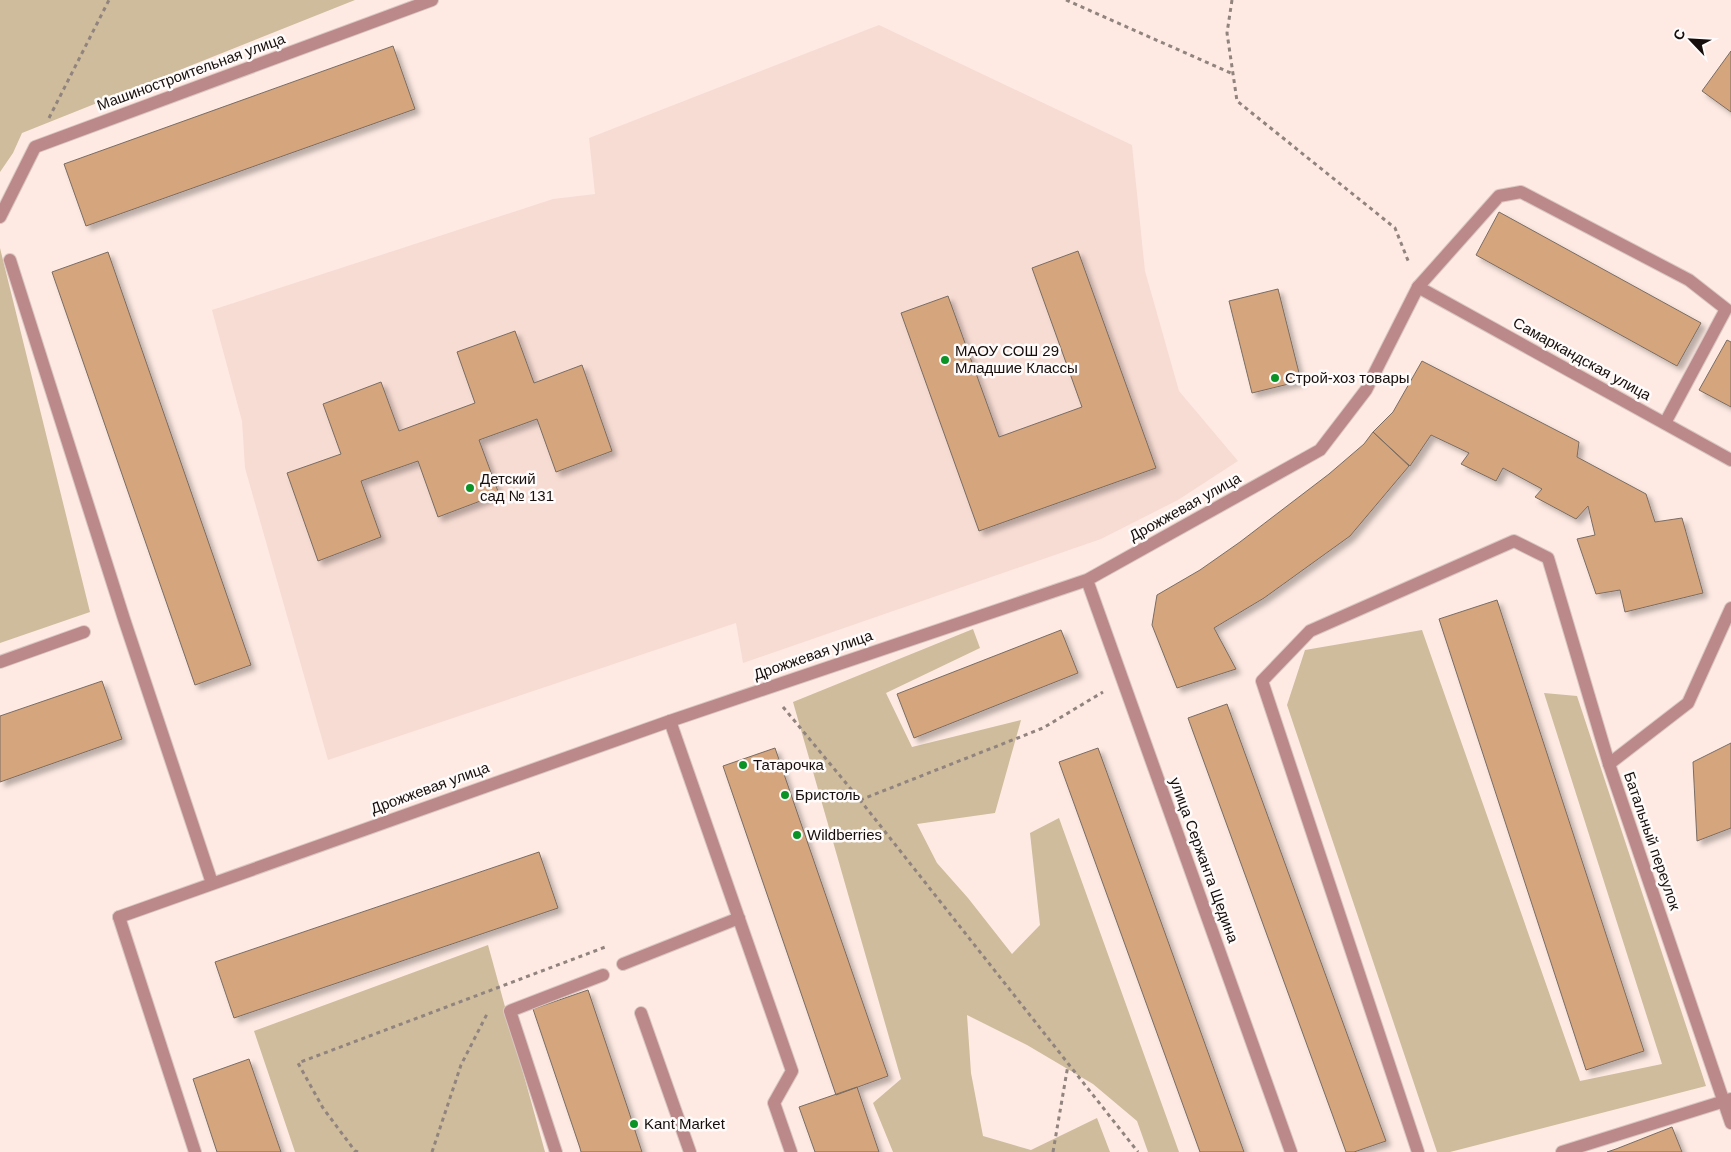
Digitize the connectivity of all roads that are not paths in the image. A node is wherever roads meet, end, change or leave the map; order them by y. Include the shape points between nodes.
1 (432, 0) edge
2 (0, 217) edge
3 (10, 260) dead end
4 (1418, 287) junction
5 (1728, 310) edge
6 (1665, 423) junction
7 (1731, 460) edge
8 (1087, 580) junction
9 (1731, 608) edge
10 (84, 632) dead end
11 (0, 662) edge
12 (670, 721) junction
13 (1608, 764) junction
14 (212, 883) junction
15 (739, 918) junction
16 (623, 964) dead end
17 (603, 975) dead end
18 (641, 1013) dead end
19 (1727, 1100) edge
20 (1731, 1123) edge
21 (195, 1152) edge
22 (556, 1152) edge
23 (690, 1152) edge
24 (791, 1152) edge
25 (1291, 1152) edge
26 (1418, 1152) edge
27 (1562, 1152) edge

1 - 2 street, Машиностроительная улица via 35,147
3 - 14 street
4 - 5 street, Дрожжевая улица via 1499,196 1521,192 1689,280
4 - 6 street, Самаркандская улица
4 - 8 street, Дрожжевая улица via 1366,390 1320,450
5 - 6 street
6 - 7 street, Самаркандская улица
8 - 12 street, Дрожжевая улица
8 - 25 street, улица Сержанта Щедина
9 - 13 street, Батальный переулок via 1688,703
10 - 11 street
12 - 14 street, Дрожжевая улица
12 - 15 street
13 - 19 street, Батальный переулок
13 - 26 street via 1548,558 1514,541 1310,631 1262,681
14 - 21 street, Дрожжевая улица via 119,917
15 - 16 street
15 - 24 street via 792,1071 774,1103
17 - 22 street via 510,1011
18 - 23 street
19 - 20 street, Батальный переулок
19 - 27 street

